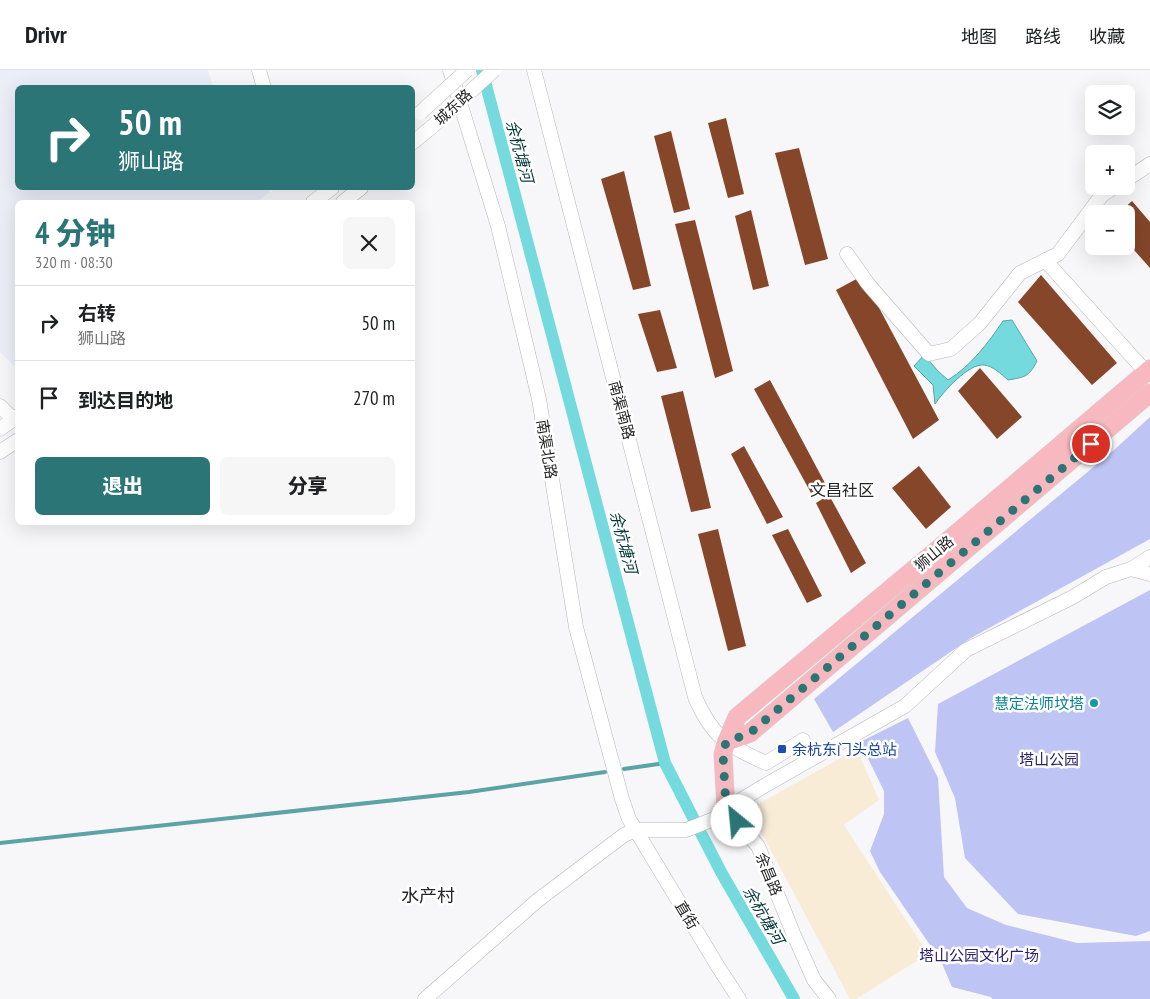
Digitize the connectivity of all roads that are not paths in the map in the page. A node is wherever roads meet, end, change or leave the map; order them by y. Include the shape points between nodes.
1 (259, 70) edge
2 (450, 70) edge
3 (467, 70) edge
4 (494, 70) edge
5 (534, 70) edge
6 (263, 85) edge
7 (416, 117) edge
8 (415, 141) edge
9 (1150, 164) edge
10 (1135, 174) edge
11 (358, 190) edge
12 (1102, 195) edge
13 (346, 200) edge
14 (847, 254) dead end
15 (1045, 260) junction
16 (1148, 370) edge
17 (1150, 393) edge
18 (0, 406) edge
19 (15, 417) edge
20 (0, 429) edge
21 (15, 442) edge
22 (0, 452) edge
23 (1150, 557) edge
24 (1131, 569) junction
25 (1150, 574) edge
26 (803, 740) dead end
27 (726, 742) junction
28 (720, 814) junction
29 (636, 830) junction
30 (425, 999) edge
31 (739, 999) edge
32 (829, 999) edge

1 - 6 street
2 - 29 street, 南渠北路 via 498,226 539,399 576,627 622,798
3 - 7 street, 城东路, bridge
4 - 8 street, 城东路, bridge
5 - 27 street, 南渠南路 via 693,688 702,712
9 - 10 street
11 - 13 street
12 - 15 street via 1058,254
14 - 15 street via 868,284 929,354 951,349 980,323 1020,273
15 - 16 street
16 - 27 main road, 狮山路 via 737,717
17 - 27 main road, 狮山路 via 750,733
18 - 19 street
19 - 20 street
21 - 22 street
23 - 24 street
24 - 25 street
24 - 28 street via 1106,577 966,650 905,706
26 - 27 street, 南渠南路 via 766,763
27 - 28 main road, 狮山路
28 - 29 street via 686,830
28 - 32 street, 余昌路 via 758,846 814,980
29 - 30 street via 624,834 538,900
29 - 31 street, 直街

